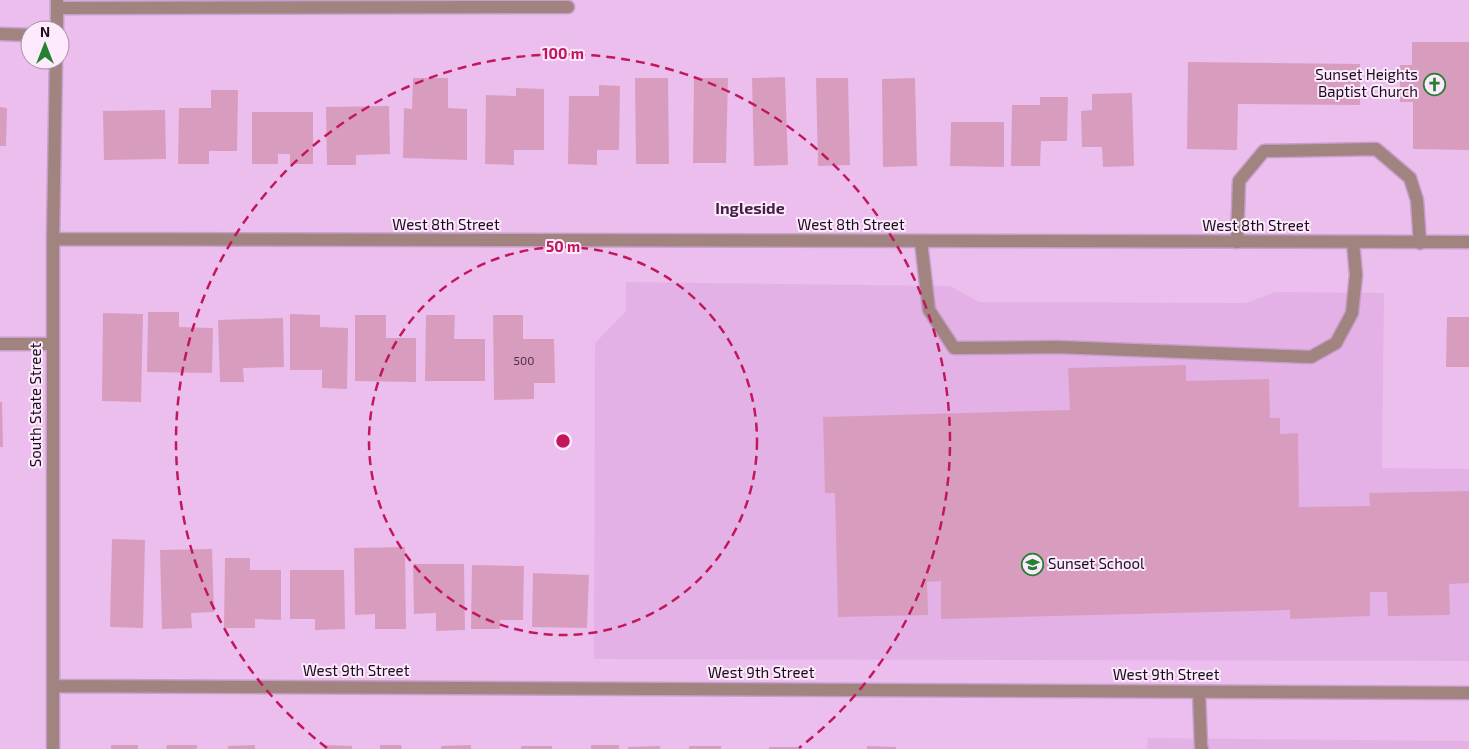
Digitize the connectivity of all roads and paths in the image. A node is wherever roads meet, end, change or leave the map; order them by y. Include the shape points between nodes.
1 (57, 4) edge
2 (568, 7) dead end
3 (57, 20) edge
4 (0, 34) edge
5 (20, 34) edge
6 (56, 70) edge
7 (53, 239) junction
8 (921, 242) junction
9 (1237, 242) junction
10 (1353, 242) junction
11 (1469, 242) edge
12 (1420, 243) junction
13 (0, 344) edge
14 (52, 344) junction
15 (54, 686) junction
16 (1199, 692) junction
17 (1469, 693) edge
18 (53, 749) edge
19 (1202, 749) edge

1 - 2 street
1 - 3 street
4 - 5 street
6 - 7 street, South State Street
7 - 8 street, West 8th Street
7 - 14 street, South State Street
8 - 9 street, West 8th Street
8 - 10 street via 929,310 954,348 1056,347 1311,357 1336,343 1352,313 1356,275
9 - 10 street, West 8th Street
9 - 12 street via 1239,181 1264,151 1376,149 1410,178 1417,200
10 - 12 street, West 8th Street
11 - 12 street, West 8th Street
13 - 14 street
14 - 15 street, South State Street
15 - 16 street, West 9th Street
15 - 18 street, South State Street
16 - 17 street, West 9th Street
16 - 19 street

